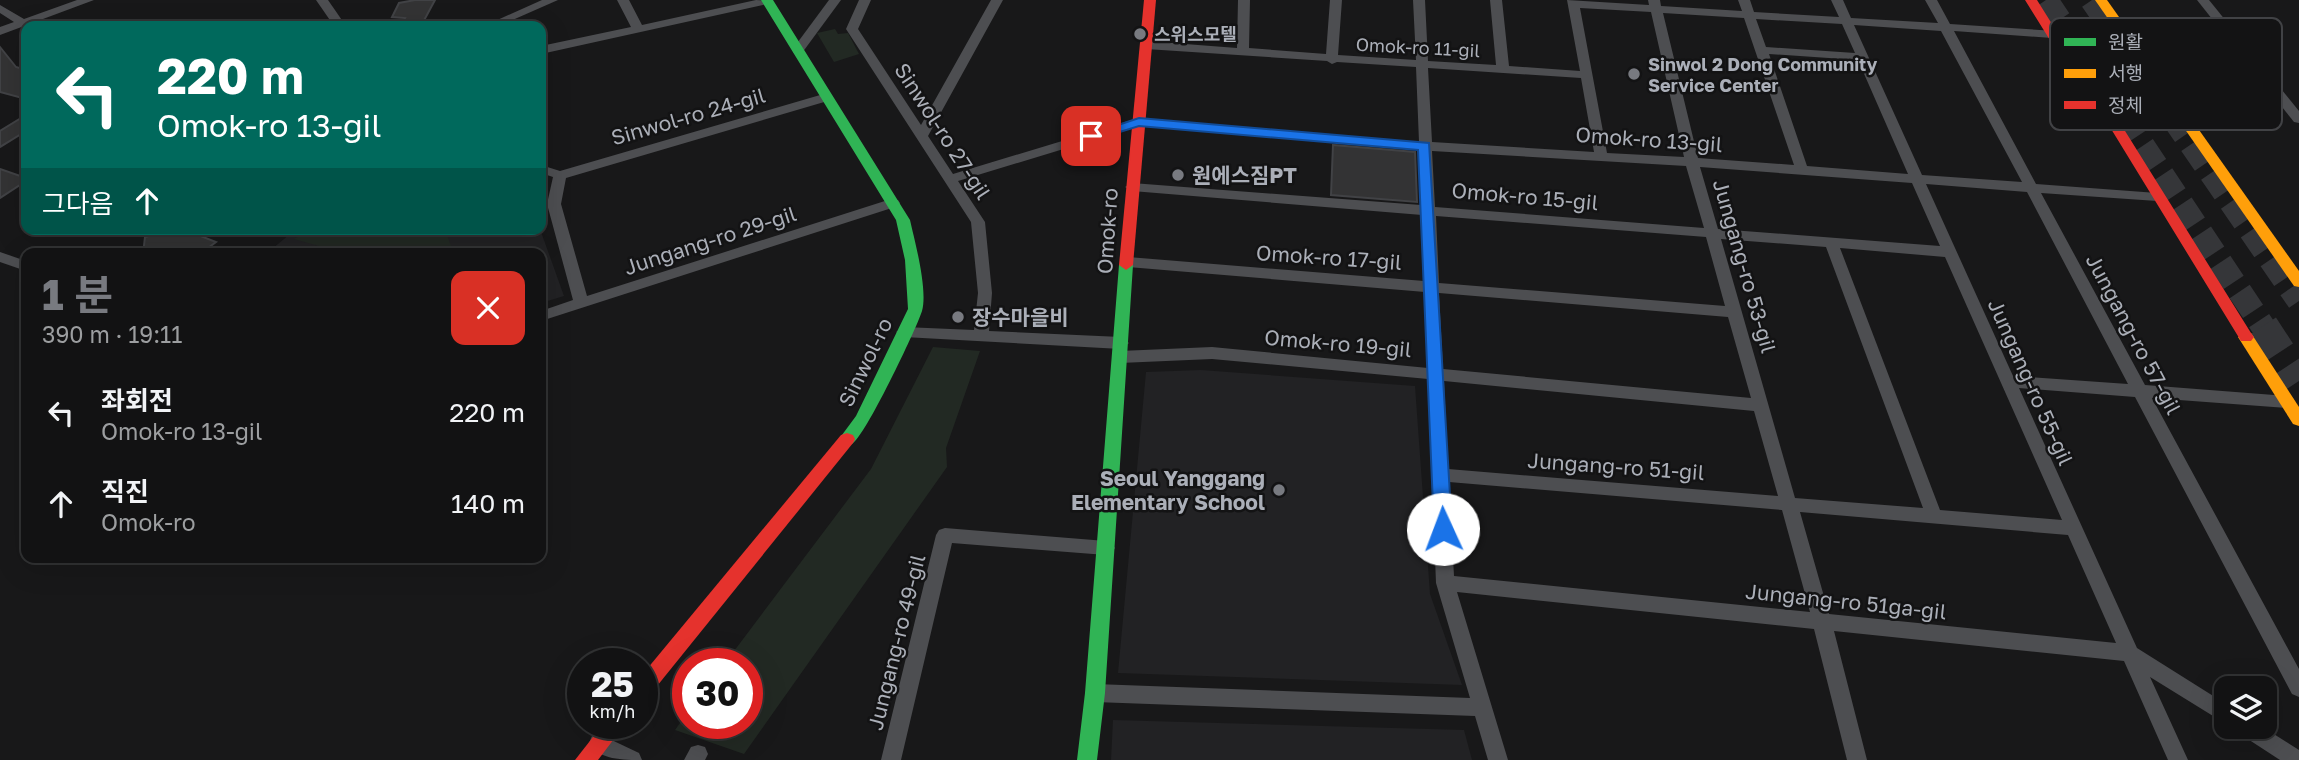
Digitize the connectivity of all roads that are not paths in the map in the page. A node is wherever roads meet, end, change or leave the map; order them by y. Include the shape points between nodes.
1 (88, 0) edge
2 (322, 0) edge
3 (552, 0) edge
4 (623, 0) edge
5 (767, 0) edge
6 (835, 0) edge
7 (865, 0) edge
8 (997, 0) edge
9 (1150, 0) edge
10 (1244, 0) edge
11 (1336, 0) edge
12 (1419, 0) edge
13 (1496, 0) edge
14 (1744, 0) edge
15 (1838, 0) edge
16 (1931, 0) edge
17 (2031, 0) edge
18 (2040, 0) edge
19 (2101, 0) edge
20 (2203, 0) edge
21 (1573, 2) edge
22 (1655, 4) edge
23 (0, 8) edge
24 (1748, 14) junction
25 (2051, 18) edge
26 (2114, 18) edge
27 (2218, 18) edge
28 (1846, 20) junction
29 (29, 21) edge
30 (337, 21) edge
31 (502, 21) edge
32 (21, 22) edge
33 (21, 24) edge
34 (1947, 27) junction
35 (638, 29) junction
36 (0, 31) edge
37 (2050, 31) edge
38 (2050, 34) edge
39 (1146, 45) junction
40 (546, 49) edge
41 (798, 50) junction
42 (1760, 50) junction
43 (1243, 53) junction
44 (1863, 57) junction
45 (1332, 60) junction
46 (1422, 65) junction
47 (1503, 70) junction
48 (1585, 75) junction
49 (827, 97) junction
50 (2282, 98) edge
51 (2299, 119) edge
52 (1139, 122) junction
53 (2117, 130) edge
54 (2192, 130) edge
55 (922, 136) junction
56 (1424, 146) junction
57 (1601, 156) junction
58 (1692, 162) junction
59 (1802, 170) junction
60 (546, 171) edge
61 (560, 175) junction
62 (950, 179) junction
63 (1917, 180) junction
64 (1132, 187) junction
65 (2032, 188) junction
66 (2157, 197) junction
67 (893, 203) junction
68 (1426, 209) junction
69 (1714, 233) junction
70 (1830, 242) junction
71 (1949, 251) junction
72 (0, 257) edge
73 (1128, 262) junction
74 (21, 264) edge
75 (2299, 282) edge
76 (1430, 286) junction
77 (581, 303) junction
78 (1735, 312) junction
79 (546, 314) edge
80 (904, 332) junction
81 (981, 335) junction
82 (1121, 350) junction
83 (1435, 372) junction
84 (2007, 381) junction
85 (2141, 391) junction
86 (2287, 402) junction
87 (1760, 405) junction
88 (2299, 420) edge
89 (1442, 475) junction
90 (1786, 502) junction
91 (1934, 516) junction
92 (2073, 528) junction
93 (1106, 548) junction
94 (1445, 583) junction
95 (1822, 622) junction
96 (2129, 653) junction
97 (658, 670) edge
98 (2299, 688) edge
99 (1095, 693) junction
100 (1482, 707) junction
101 (2214, 707) edge
102 (602, 739) edge
103 (2264, 739) edge
104 (599, 743) junction
105 (585, 760) edge
106 (632, 760) edge
107 (891, 760) edge
108 (1087, 760) edge
109 (1498, 760) edge
110 (1857, 760) edge
111 (2178, 760) edge
112 (2297, 760) edge

1 - 29 street
2 - 30 street
3 - 31 street
4 - 35 street
5 - 35 street
5 - 41 main road, Sinwol-ro
6 - 41 street
7 - 55 street, Sinwol-ro 27-gil via 852,29
8 - 55 street
9 - 39 main road, Omok-ro
10 - 43 street
11 - 45 street, Omok-ro 11-gil
12 - 46 street
13 - 47 street, Omok-ro 11-gil
14 - 24 street
15 - 28 street, Jungang-ro 55-gil
16 - 34 street, Jungang-ro 57-gil
17 - 37 main road
18 - 25 main road
19 - 26 main road
20 - 27 street
21 - 22 street
21 - 48 street
22 - 24 street
22 - 58 street, Jungang-ro 53-gil
23 - 32 street
24 - 28 street
24 - 42 street
28 - 34 street
28 - 44 street, Jungang-ro 55-gil
33 - 36 street
34 - 38 street
34 - 65 street, Jungang-ro 57-gil
35 - 40 street
39 - 43 street, Omok-ro 11-gil
39 - 52 main road, Omok-ro
41 - 49 main road, Sinwol-ro
42 - 44 street
42 - 59 street
43 - 45 street, Omok-ro 11-gil
44 - 63 street, Jungang-ro 55-gil
45 - 46 street, Omok-ro 11-gil
46 - 47 street, Omok-ro 11-gil
46 - 56 street
47 - 48 street, Omok-ro 11-gil
48 - 57 street
49 - 61 street, Sinwol-ro 24-gil
49 - 67 main road, Sinwol-ro
50 - 51 street
52 - 56 street, Omok-ro 13-gil
52 - 62 street
52 - 64 main road, Omok-ro
53 - 66 main road
54 - 75 main road
55 - 62 street, Sinwol-ro 27-gil
56 - 57 street, Omok-ro 13-gil
56 - 68 street
57 - 58 street, Omok-ro 13-gil
58 - 59 street, Omok-ro 13-gil
58 - 69 street, Jungang-ro 53-gil
59 - 63 street, Omok-ro 13-gil
60 - 61 street
61 - 77 street via 554,204
62 - 81 street, Sinwol-ro 27-gil via 978,222 985,293
63 - 65 street, Omok-ro 13-gil
63 - 71 street, Jungang-ro 55-gil
64 - 68 street, Omok-ro 15-gil
64 - 73 main road, Omok-ro
65 - 66 street, Omok-ro 13-gil
65 - 85 street, Jungang-ro 57-gil
66 - 86 main road
67 - 77 street, Jungang-ro 29-gil
67 - 80 main road, Sinwol-ro via 903,220 912,260 915,309
68 - 69 street, Omok-ro 15-gil
68 - 76 street
69 - 70 street, Omok-ro 15-gil
69 - 78 street, Jungang-ro 53-gil
70 - 71 street, Omok-ro 15-gil
70 - 91 street
71 - 84 street, Jungang-ro 55-gil
72 - 74 street
73 - 76 street, Omok-ro 17-gil
73 - 82 main road, Omok-ro
76 - 78 street, Omok-ro 17-gil
76 - 83 street
77 - 79 street, Jungang-ro 29-gil
78 - 87 street, Jungang-ro 53-gil
80 - 81 street
80 - 97 main road, Sinwol-ro via 862,420
81 - 82 street
82 - 83 street, Omok-ro 19-gil
82 - 93 main road, Omok-ro
83 - 87 street, Omok-ro 19-gil
83 - 89 street
84 - 85 street
84 - 92 street, Jungang-ro 55-gil
85 - 86 street
85 - 98 street, Jungang-ro 57-gil
86 - 88 main road
87 - 90 street, Jungang-ro 53-gil
89 - 90 street, Jungang-ro 51-gil
89 - 94 street
90 - 91 street
90 - 95 street, Jungang-ro 53-gil
91 - 92 street
92 - 96 street, Jungang-ro 55-gil
93 - 99 main road, Omok-ro
93 - 107 street, Jungang-ro 49-gil via 945,535
94 - 95 street, Jungang-ro 51ga-gil
94 - 100 street
95 - 96 street, Jungang-ro 51ga-gil
95 - 110 street, Jungang-ro 53-gil
96 - 101 street, Jungang-ro 51ga-gil
96 - 111 street, Jungang-ro 55-gil
99 - 100 street
99 - 108 main road, Omok-ro
100 - 109 street
102 - 104 main road
103 - 112 street
104 - 105 main road
104 - 106 street

